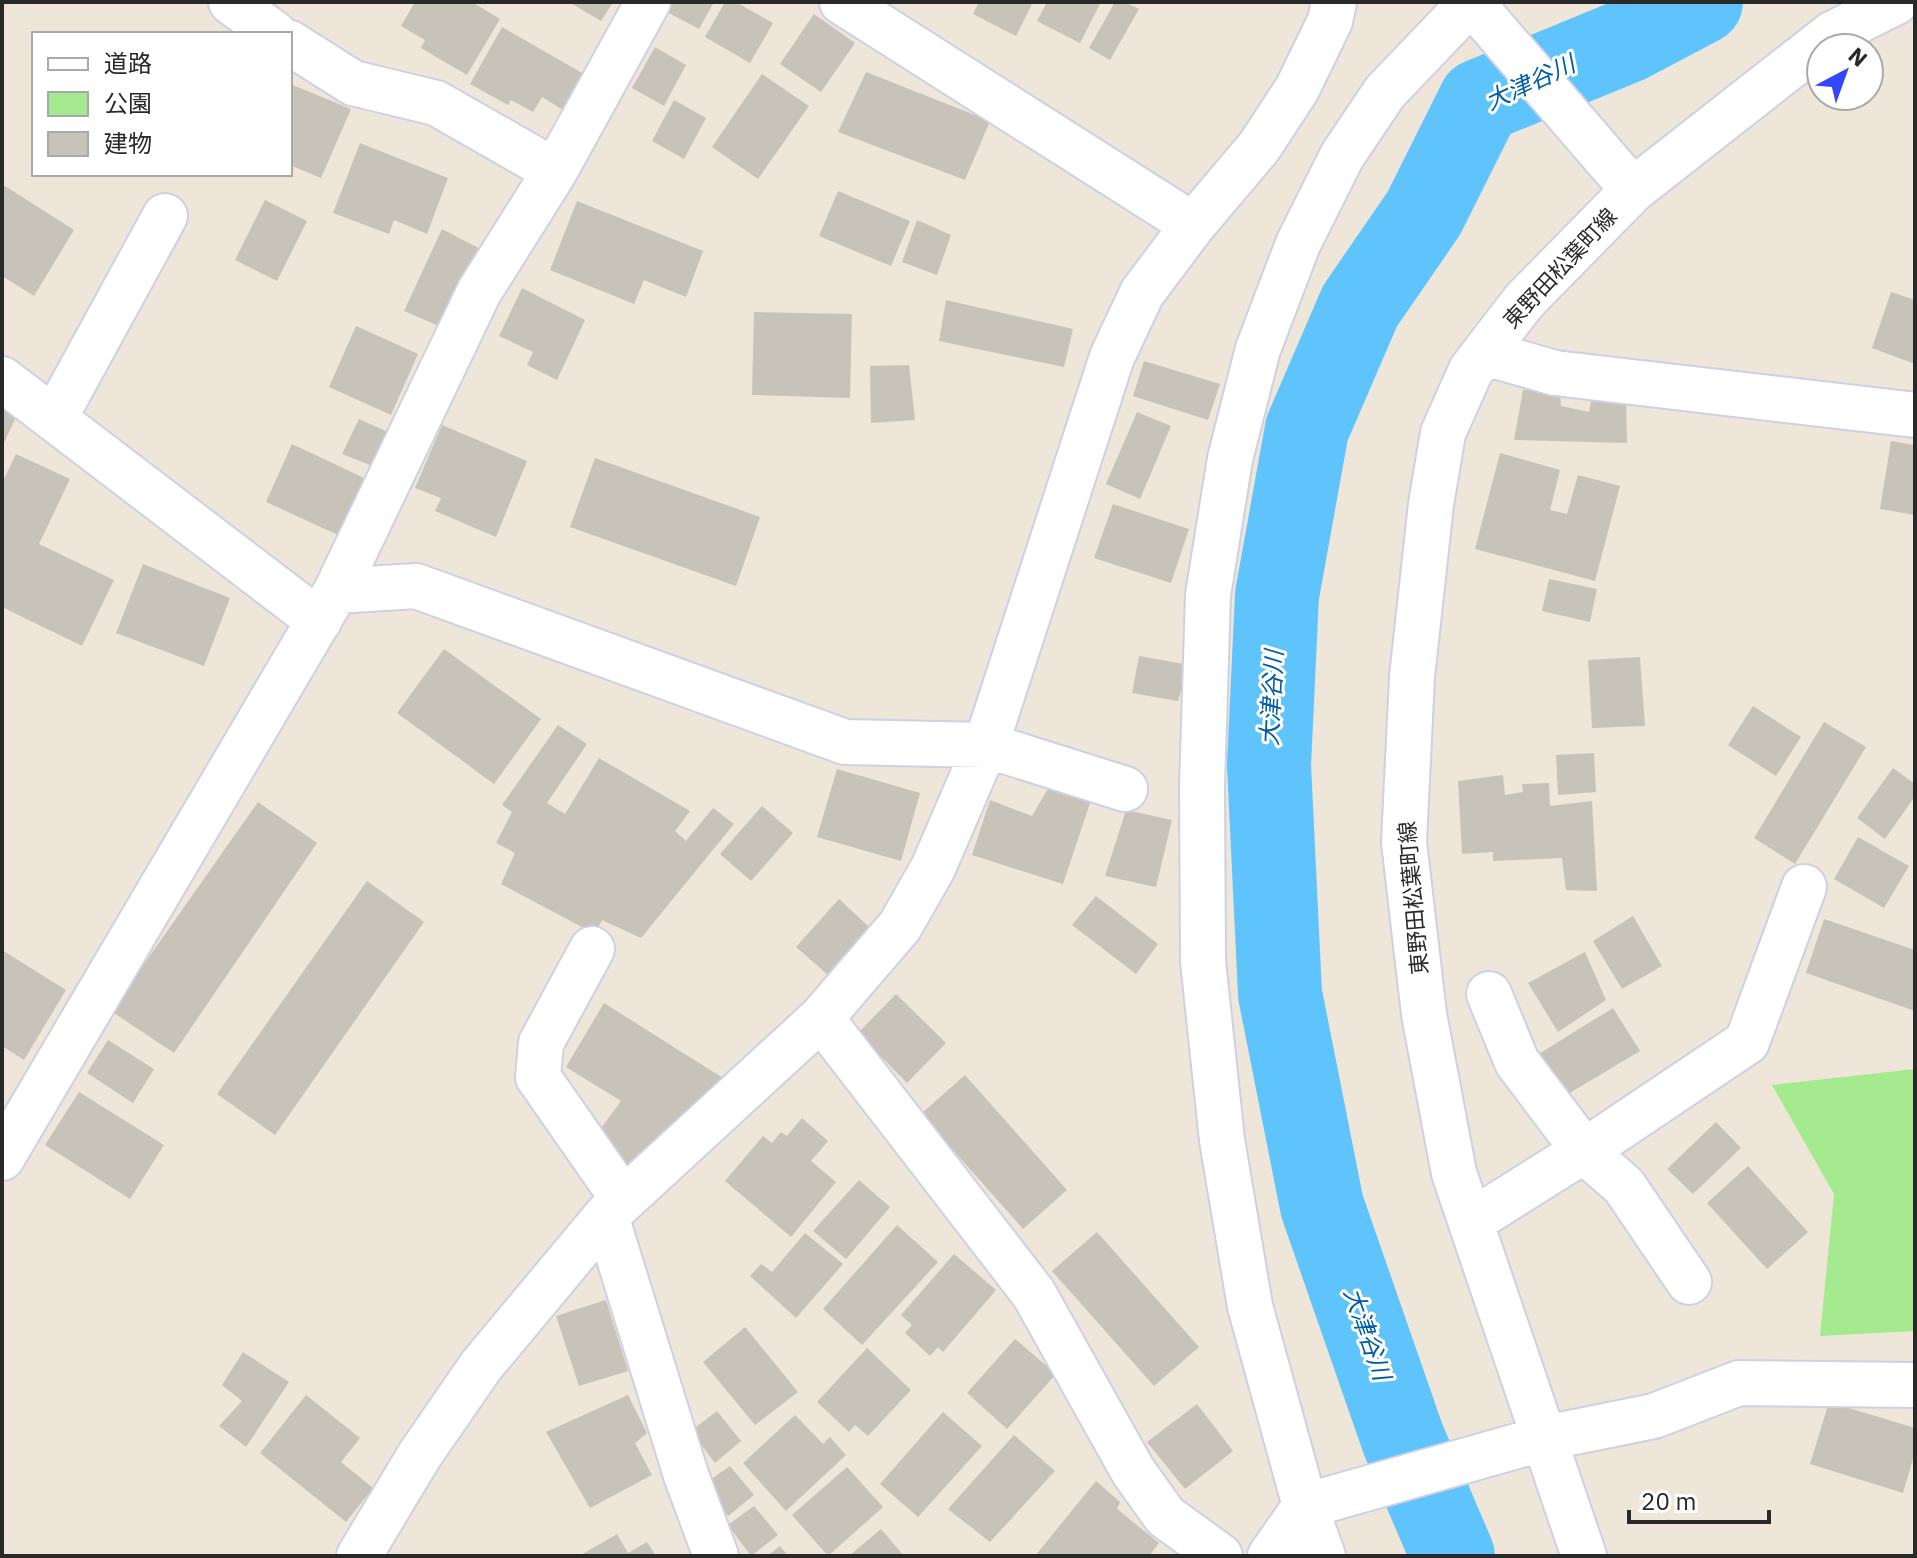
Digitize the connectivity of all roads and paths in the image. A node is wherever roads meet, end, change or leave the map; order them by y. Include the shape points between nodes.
1 (648, 2) edge
2 (842, 2) edge
3 (1334, 2) edge
4 (1896, 2) edge
5 (237, 4) edge
6 (272, 32) edge
7 (292, 44) edge
8 (555, 171) junction
9 (1633, 190) junction
10 (165, 216) dead end
11 (1193, 225) junction
12 (1485, 353) junction
13 (2, 379) edge
14 (1915, 415) edge
15 (54, 419) junction
16 (328, 606) junction
17 (986, 745) junction
18 (1125, 789) dead end
19 (1804, 887) dead end
20 (592, 949) dead end
21 (1489, 994) dead end
22 (821, 1018) junction
23 (9, 1130) edge
24 (1584, 1151) junction
25 (614, 1207) junction
26 (1472, 1221) junction
27 (1689, 1282) dead end
28 (1915, 1385) edge
29 (1533, 1441) junction
30 (1312, 1504) junction
31 (359, 1556) edge
32 (716, 1556) edge
33 (1220, 1556) edge
34 (1270, 1556) edge
35 (1323, 1556) edge
36 (1584, 1556) edge

1 - 8 street
2 - 11 street
3 - 11 street via 1297,89 1259,147
4 - 9 street, 東野田松葉町線 via 1832,34
5 - 6 street
7 - 8 street via 353,83 436,103
8 - 16 street via 479,292
9 - 12 street, 東野田松葉町線 via 1524,301
9 - 30 street via 1471,2 1385,92 1342,156 1298,244 1258,349 1230,459 1208,595 1203,961 1222,1140 1250,1306
10 - 15 street
11 - 17 street via 1142,293 1112,357
12 - 14 street via 1555,373
12 - 26 street, 東野田松葉町線 via 1471,370 1443,433 1431,504 1412,677 1404,842 1424,1014 1454,1173
13 - 15 street
15 - 16 street
16 - 17 street via 416,586 845,742
16 - 23 street
17 - 18 street
17 - 22 street via 933,868 900,926
19 - 24 street via 1747,1042
20 - 25 street via 541,1043 538,1077
21 - 24 street via 1517,1062
22 - 25 street
22 - 33 street via 1034,1294 1133,1471 1165,1516
24 - 26 street
24 - 27 street via 1624,1186
25 - 31 street via 481,1366
25 - 32 street via 686,1475
26 - 29 street, 東野田松葉町線
28 - 29 street via 1739,1383 1654,1416
29 - 30 street
29 - 36 street, 東野田松葉町線
30 - 34 street
30 - 35 street

